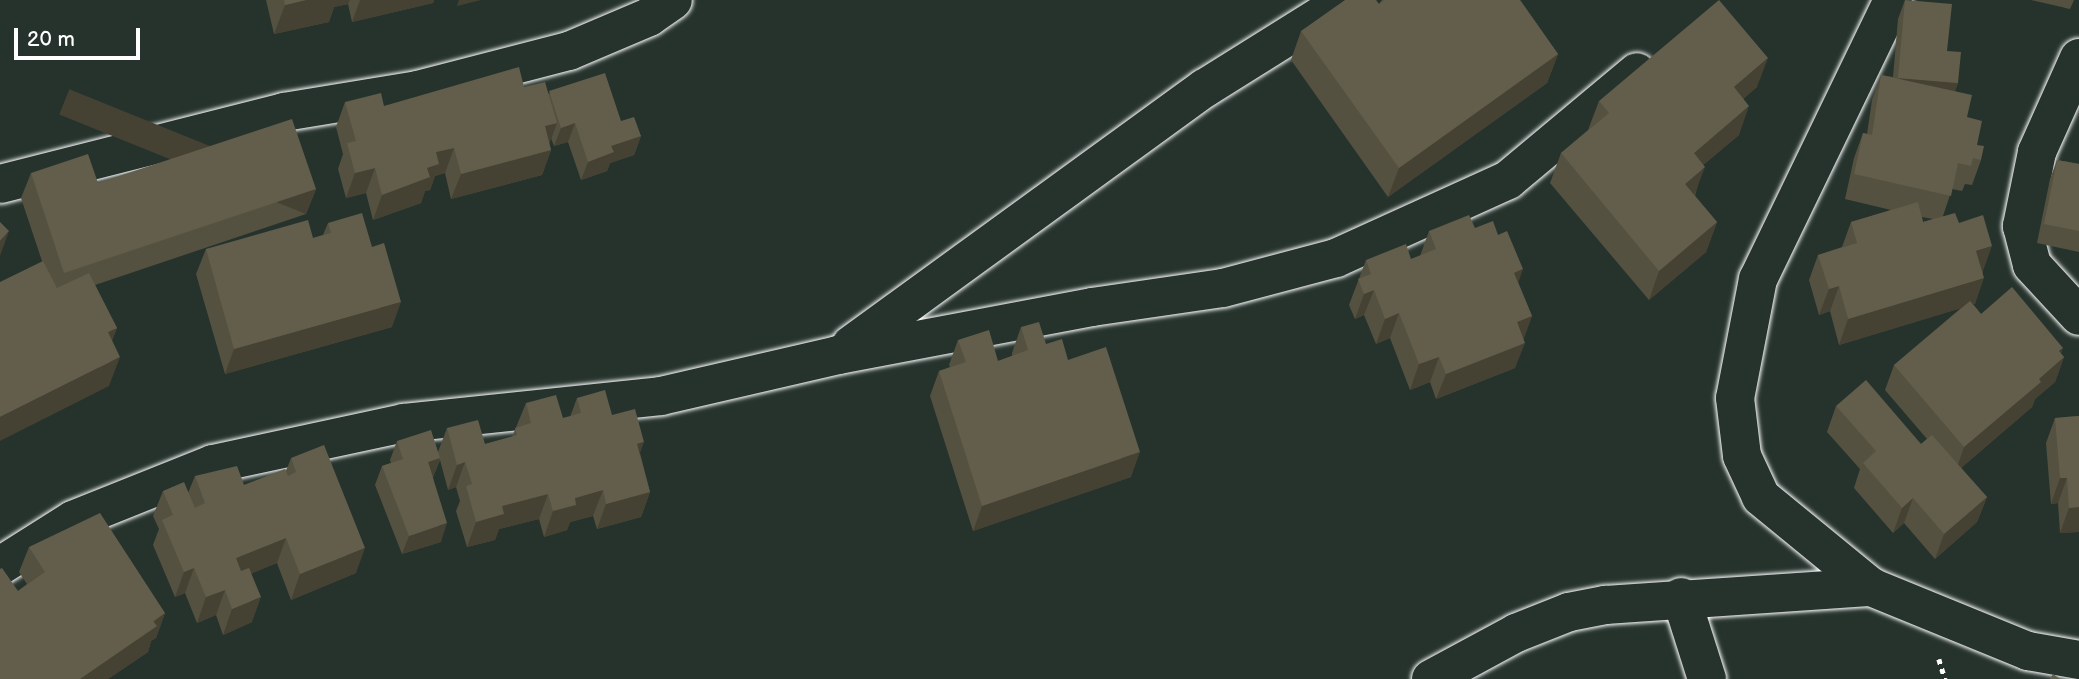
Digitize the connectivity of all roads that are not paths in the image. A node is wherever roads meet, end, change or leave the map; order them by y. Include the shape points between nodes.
1 (673, 0) edge
2 (1346, 0) edge
3 (1893, 0) edge
4 (1662, 51) edge
5 (2079, 58) edge
6 (0, 184) edge
7 (2079, 316) edge
8 (838, 355) junction
9 (0, 566) edge
10 (1871, 587) junction
11 (1681, 597) junction
12 (2079, 660) edge
13 (1431, 679) edge
14 (1707, 679) edge

1 - 6 street via 649,17 569,51 418,90 284,112
2 - 8 street via 1205,89
3 - 10 street via 1758,279 1735,398 1742,456 1761,498
4 - 8 street via 1508,180 1336,258 1223,288 1092,307
5 - 7 street via 2037,152 2022,226 2032,265
8 - 9 street via 661,396 404,423 213,464 73,520
10 - 11 street
10 - 12 street via 2028,651
11 - 13 street via 1570,612 1517,633
11 - 14 street

